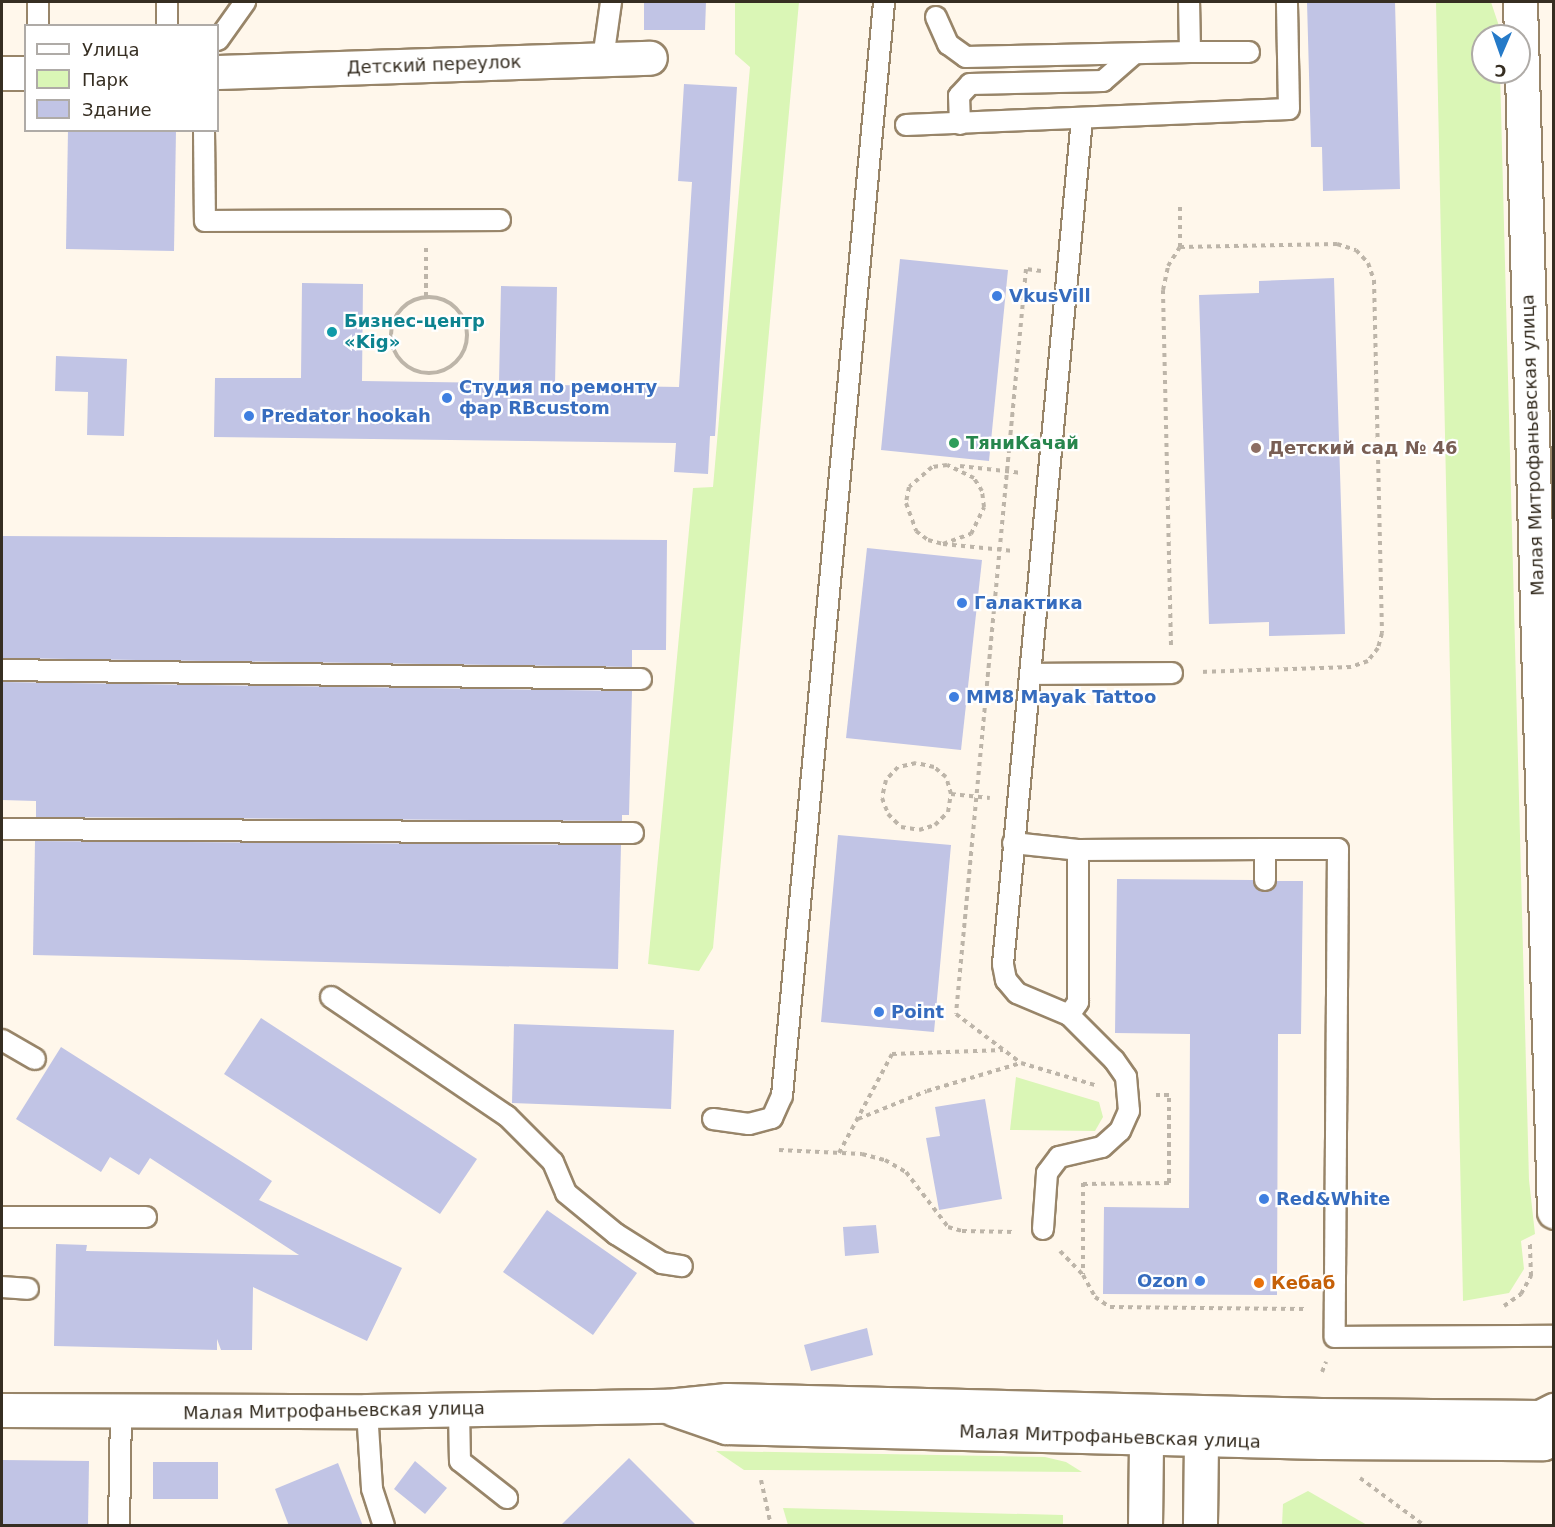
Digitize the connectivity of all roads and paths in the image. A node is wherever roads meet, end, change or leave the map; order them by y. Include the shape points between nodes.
1 (38, 2) edge
2 (167, 2) edge
3 (245, 2) edge
4 (611, 2) edge
5 (884, 2) edge
6 (1189, 2) edge
7 (1287, 2) edge
8 (1520, 2) edge
9 (936, 17) dead end
10 (38, 24) edge
11 (167, 24) edge
12 (219, 39) edge
13 (1190, 52) junction
14 (1249, 52) dead end
15 (1134, 54) junction
16 (650, 58) dead end
17 (603, 59) junction
18 (219, 72) edge
19 (2, 73) edge
20 (24, 73) edge
21 (1082, 120) junction
22 (960, 124) junction
23 (906, 125) dead end
24 (204, 132) edge
25 (1180, 202) dead end
26 (427, 218) junction
27 (500, 220) dead end
28 (1180, 247) junction
29 (426, 297) junction
30 (947, 465) junction
31 (1050, 476) junction
32 (943, 544) junction
33 (1042, 553) junction
34 (2, 670) edge
35 (1172, 673) junction
36 (1030, 674) junction
37 (641, 679) dead end
38 (951, 794) junction
39 (1017, 801) junction
40 (2, 829) edge
41 (633, 833) dead end
42 (1013, 843) junction
43 (1265, 849) junction
44 (1078, 850) junction
45 (1265, 880) dead end
46 (331, 997) dead end
47 (1069, 1015) junction
48 (2, 1040) edge
49 (1003, 1050) dead end
50 (35, 1059) dead end
51 (1020, 1063) dead end
52 (1128, 1095) junction
53 (713, 1119) dead end
54 (857, 1119) junction
55 (779, 1150) dead end
56 (1081, 1151) junction
57 (839, 1153) junction
58 (1083, 1184) junction
59 (1554, 1212) edge
60 (146, 1216) dead end
61 (2, 1217) edge
62 (1022, 1233) dead end
63 (1048, 1237) joint
64 (1530, 1244) dead end
65 (682, 1266) dead end
66 (1083, 1275) junction
67 (2, 1287) edge
68 (28, 1289) dead end
69 (1495, 1308) dead end
70 (1335, 1309) junction
71 (1554, 1336) edge
72 (667, 1406) junction
73 (2, 1410) edge
74 (459, 1410) junction
75 (1554, 1410) edge
76 (367, 1411) junction
77 (1168, 1411) junction
78 (121, 1412) junction
79 (1554, 1434) edge
80 (1146, 1438) junction
81 (1202, 1441) junction
82 (1352, 1472) dead end
83 (761, 1480) dead end
84 (507, 1498) dead end
85 (119, 1526) edge
86 (384, 1526) edge
87 (771, 1526) edge
88 (1145, 1526) edge
89 (1200, 1526) edge
90 (1425, 1526) edge

1 - 10 lane
2 - 11 lane
3 - 12 lane
4 - 17 lane
5 - 53 lane via 782,1096 772,1118 749,1124
6 - 13 lane
7 - 21 lane via 1288,110
8 - 59 street, Малая Митрофаньевская улица
9 - 15 lane via 948,44 966,57
13 - 14 lane
13 - 15 lane
15 - 22 lane via 1103,81 970,84 959,96
16 - 17 street, Детский переулок
17 - 18 street, Детский переулок
19 - 20 street
21 - 22 lane
21 - 31 lane
22 - 23 lane
24 - 26 lane via 205,221
25 - 28 path
26 - 27 lane
26 - 29 path
28 - 35 path via 1168,266 1163,290
28 - 35 path via 1337,244 1356,250 1368,263 1374,280 1382,633 1378,648 1368,661 1351,667
29 - 29 path via 451,305 460,314 466,332 464,351 456,362 434,373 410,368 394,351 391,339 397,316 404,307
30 - 31 path
30 - 32 path via 974,478 982,491 984,507 971,534
30 - 32 path via 918,475 909,488 906,503 908,518 916,531
31 - 33 lane
32 - 33 path
33 - 36 lane
34 - 37 lane
35 - 36 lane
36 - 39 lane
38 - 38 path via 948,812 935,825 919,830 901,827 888,814 882,798 886,780 898,767 916,763 934,767 946,777
38 - 39 path
39 - 42 lane
40 - 41 lane
42 - 44 lane
42 - 47 lane via 1003,964 1006,980 1017,993
43 - 44 lane
43 - 45 lane
43 - 70 lane via 1338,849
44 - 47 lane via 1078,1002
46 - 65 lane via 507,1116 553,1162 566,1193 616,1234 662,1263
47 - 52 lane via 1114,1060 1126,1077
48 - 50 lane
49 - 54 path via 892,1054
51 - 54 path via 927,1091
52 - 56 lane via 1129,1111 1120,1131 1102,1147
52 - 58 path via 1169,1095 1169,1183
54 - 57 path
55 - 57 path
56 - 58 path
56 - 63 lane via 1059,1157 1047,1173
57 - 62 path via 885,1160 906,1172 948,1227
58 - 66 path
60 - 61 lane
63 - 66 path
64 - 69 path via 1531,1276 1521,1294
66 - 70 path via 1095,1297 1110,1307 1128,1310
67 - 68 lane
70 - 71 lane via 1335,1337
72 - 74 street, Малая Митрофаньевская улица
72 - 77 street, Малая Митрофаньевская улица via 727,1400
72 - 80 street, Малая Митрофаньевская улица via 726,1427
73 - 78 street, Малая Митрофаньевская улица
74 - 76 street, Малая Митрофаньевская улица
74 - 84 lane via 460,1461
75 - 77 street, Малая Митрофаньевская улица via 1540,1417
76 - 78 street, Малая Митрофаньевская улица
76 - 86 lane via 372,1489
77 - 80 street
77 - 81 street
78 - 85 lane
79 - 81 street, Малая Митрофаньевская улица via 1543,1443
80 - 81 street, Малая Митрофаньевская улица
80 - 88 street
81 - 89 street
82 - 90 path
83 - 87 path

